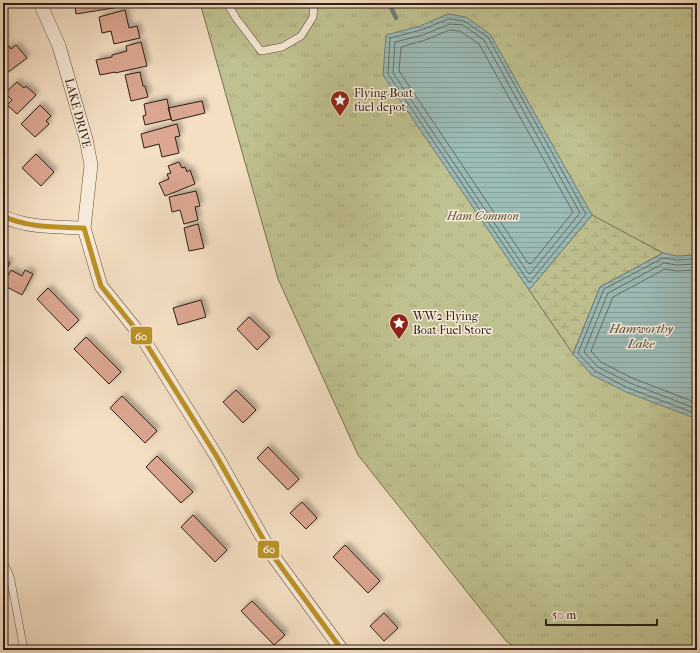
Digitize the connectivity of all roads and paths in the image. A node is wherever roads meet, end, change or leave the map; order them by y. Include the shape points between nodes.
1 (40, 3) edge
2 (227, 3) edge
3 (314, 3) edge
4 (3, 216) edge
5 (84, 228) junction
6 (3, 562) edge
7 (24, 650) edge
8 (342, 650) edge

1 - 5 street, LAKE DRIVE via 59,46 86,138 90,165
2 - 3 lane via 261,51 282,47 301,36 313,17
4 - 5 street via 10,220 50,227
5 - 8 street via 102,286 142,337 217,457 271,553
6 - 7 lane via 10,576

